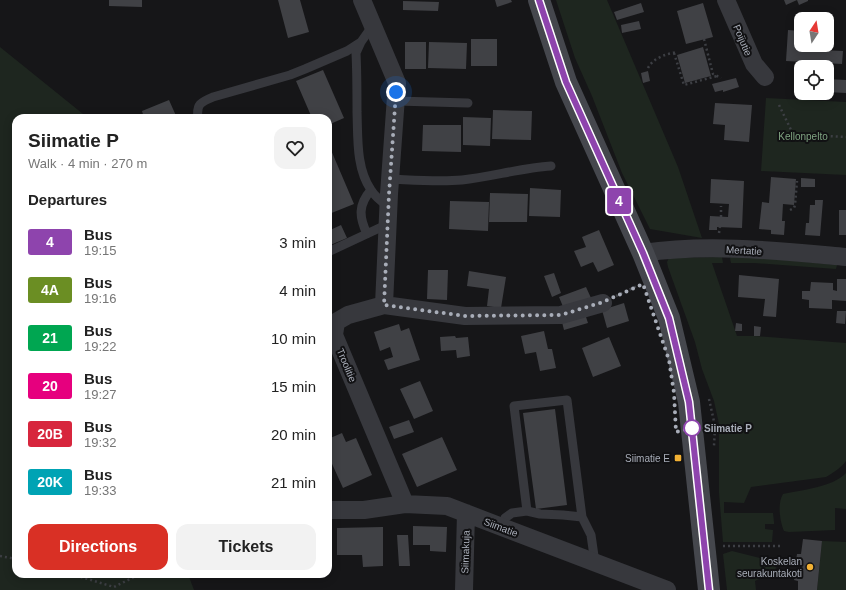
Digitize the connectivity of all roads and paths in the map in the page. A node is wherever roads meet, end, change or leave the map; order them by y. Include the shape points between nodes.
1 (362, 0) edge
2 (539, 0) edge
3 (726, 0) edge
4 (372, 25) junction
5 (704, 39) dead end
6 (361, 42) junction
7 (648, 68) dead end
8 (717, 76) junction
9 (765, 76) dead end
10 (721, 78) dead end
11 (396, 101) junction
12 (468, 103) dead end
13 (779, 105) dead end
14 (198, 114) edge
15 (846, 137) edge
16 (551, 166) dead end
17 (390, 179) junction
18 (797, 181) dead end
19 (371, 190) junction
20 (721, 206) dead end
21 (790, 210) dead end
22 (388, 216) junction
23 (721, 217) dead end
24 (367, 234) junction
25 (332, 250) edge
26 (643, 253) junction
27 (846, 257) edge
28 (643, 284) dead end
29 (603, 302) joint
30 (384, 305) junction
31 (332, 325) edge
32 (405, 504) junction
33 (332, 510) edge
34 (527, 511) junction
35 (466, 514) junction
36 (582, 517) junction
37 (502, 527) junction
38 (716, 546) dead end
39 (782, 546) dead end
40 (0, 556) edge
41 (12, 558) edge
42 (595, 563) junction
43 (85, 578) edge
44 (132, 578) edge
45 (464, 590) edge
46 (667, 590) edge
47 (709, 590) edge

1 - 4 street
2 - 26 main road via 566,82
3 - 9 street, Poijutie via 754,64
4 - 6 lane
4 - 11 street via 397,83
5 - 8 path via 713,74
6 - 14 lane via 347,51 290,75 213,97 202,102
6 - 19 lane via 356,53 358,140 361,165
7 - 8 path via 657,59 676,52 684,85
8 - 10 path
11 - 12 lane
11 - 17 street
13 - 15 path via 792,134
16 - 17 lane via 461,180
17 - 22 street
18 - 21 path via 795,205
19 - 22 lane via 380,200
19 - 24 lane via 362,204 361,214
20 - 23 path
22 - 24 lane
22 - 30 street
24 - 25 lane
26 - 27 street, Mertatie via 715,248
26 - 47 main road via 669,318 689,402
28 - 29 path
29 - 30 street, Troolitie via 561,315 465,316
30 - 31 street, Troolitie via 348,315
31 - 32 street, Troolitie
32 - 33 street, Siimatie via 364,510
32 - 35 street, Siimatie via 447,506
34 - 36 lane
34 - 36 lane via 514,406 566,400
34 - 37 lane via 512,513 505,518
35 - 37 street, Siimatie
35 - 45 street, Siimakuja
36 - 42 lane via 591,535
37 - 42 street, Siimatie
38 - 39 path
40 - 41 path
42 - 46 street, Siimatie
43 - 44 path via 114,587

